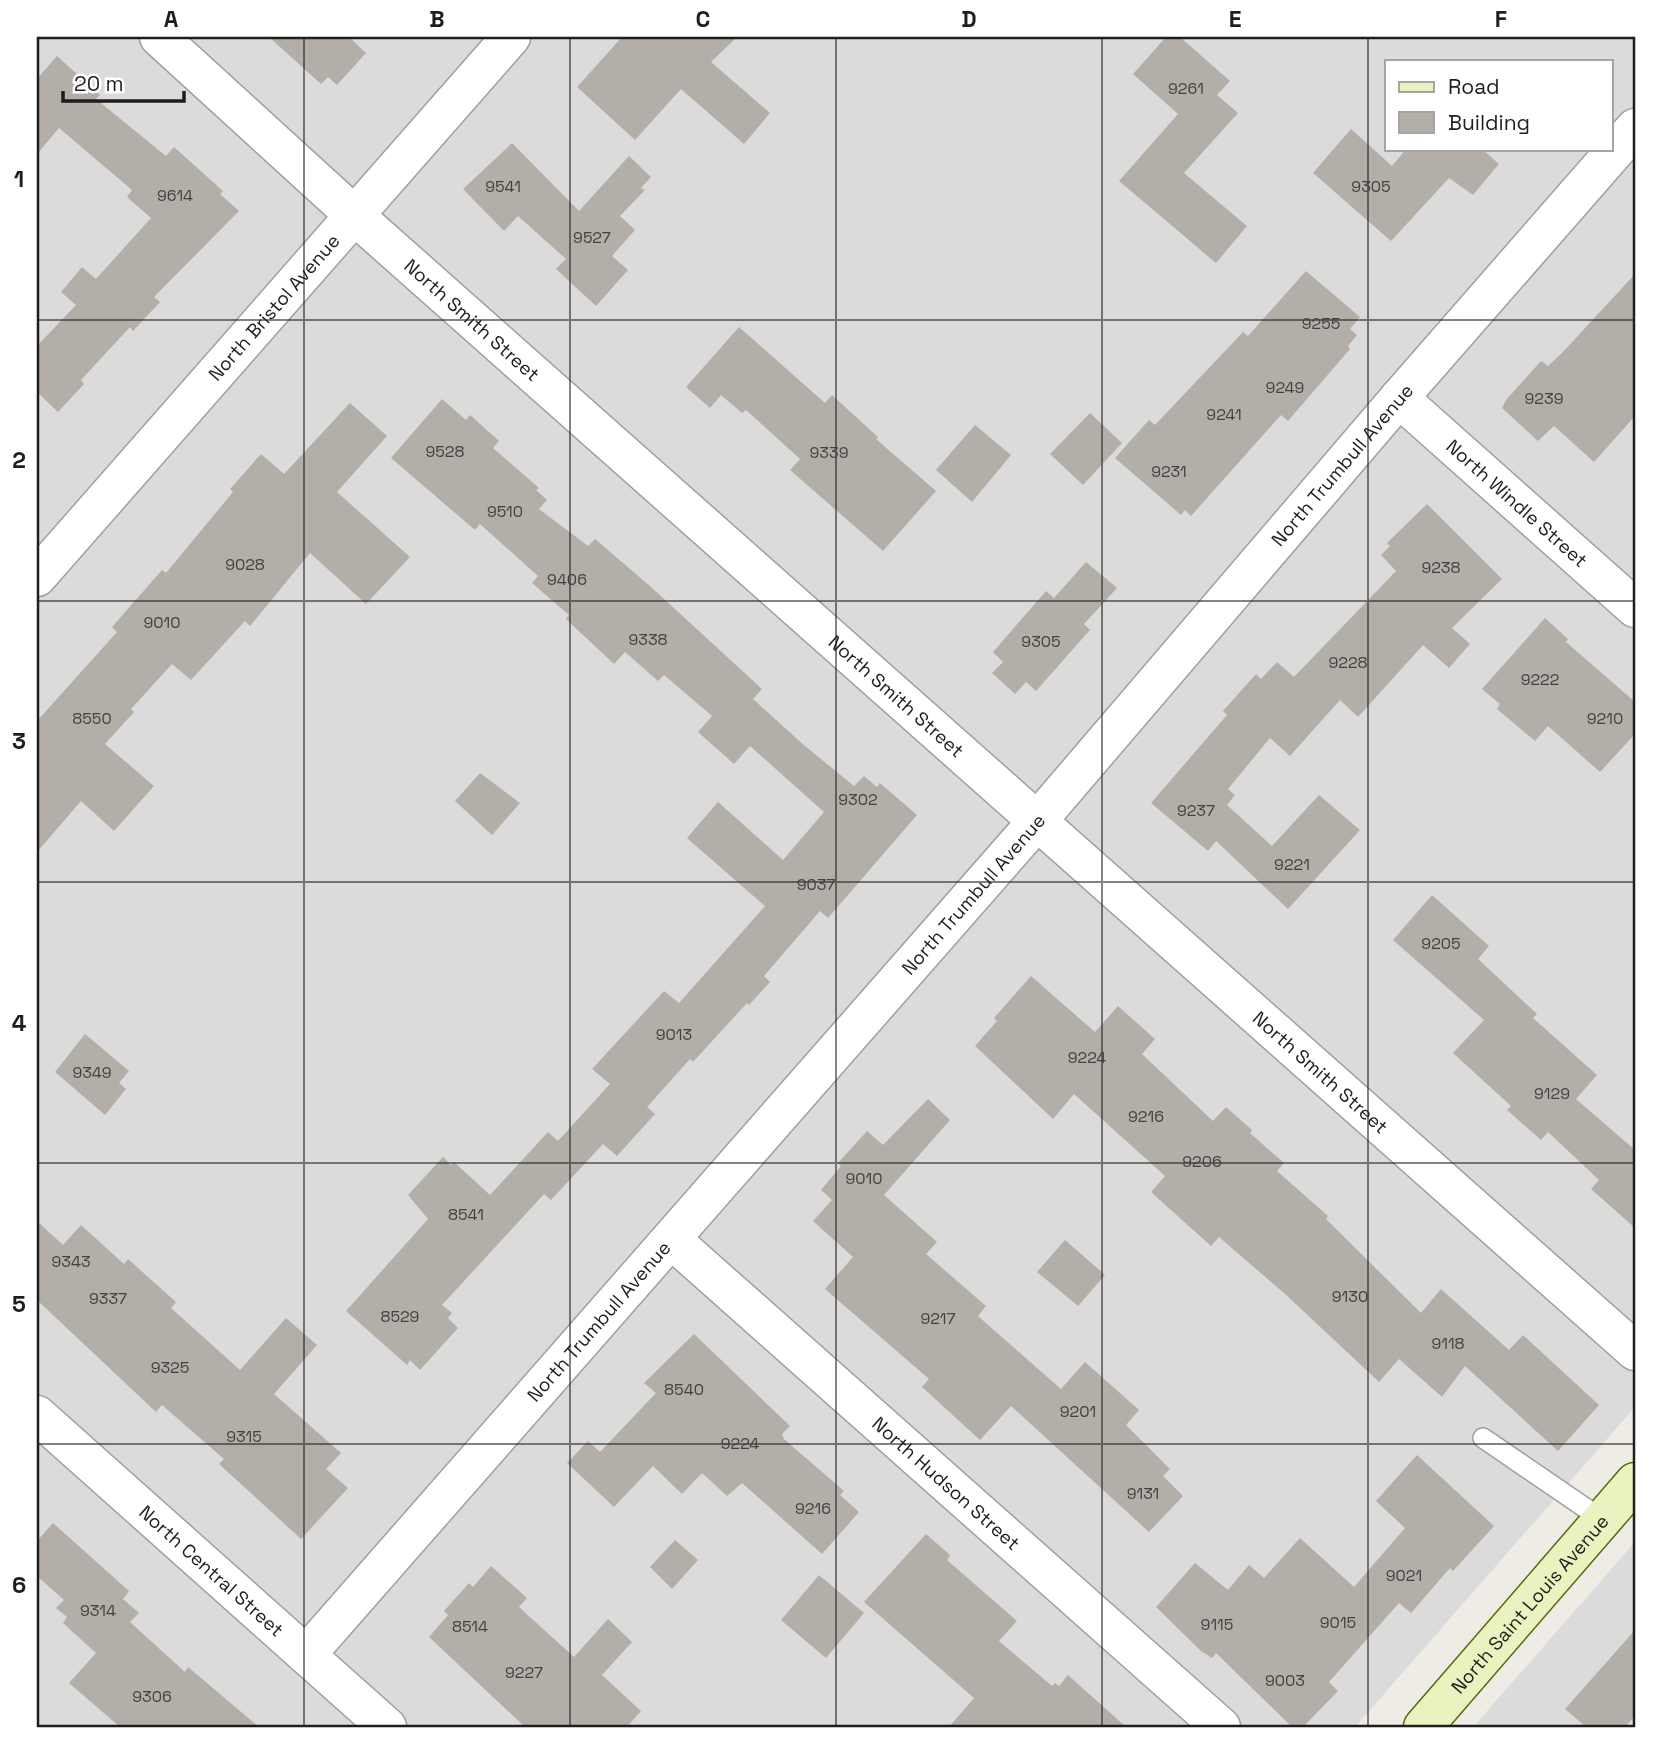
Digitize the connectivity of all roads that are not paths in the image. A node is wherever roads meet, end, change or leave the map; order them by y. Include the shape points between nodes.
1 (159, 37) edge
2 (511, 37) edge
3 (1635, 128) edge
4 (354, 215) junction
5 (1399, 398) junction
6 (37, 577) edge
7 (1635, 608) edge
8 (1039, 819) junction
9 (671, 1239) junction
10 (1635, 1351) edge
11 (37, 1415) edge
12 (1483, 1438) dead end
13 (1635, 1482) edge
14 (1602, 1520) junction
15 (306, 1655) junction
16 (387, 1727) edge
17 (1221, 1727) edge
18 (1423, 1727) edge

1 - 4 street, North Smith Street
2 - 4 street, North Bristol Avenue
3 - 5 street, North Trumbull Avenue
4 - 6 street, North Bristol Avenue
4 - 8 street, North Smith Street
5 - 7 street, North Windle Street
5 - 8 street, North Trumbull Avenue
8 - 9 street, North Trumbull Avenue
8 - 10 street, North Smith Street
9 - 15 street, North Trumbull Avenue
9 - 17 street, North Hudson Street
11 - 15 street, North Central Street
12 - 14 lane
13 - 14 main road, North Saint Louis Avenue
14 - 18 main road, North Saint Louis Avenue
15 - 16 street, North Central Street

